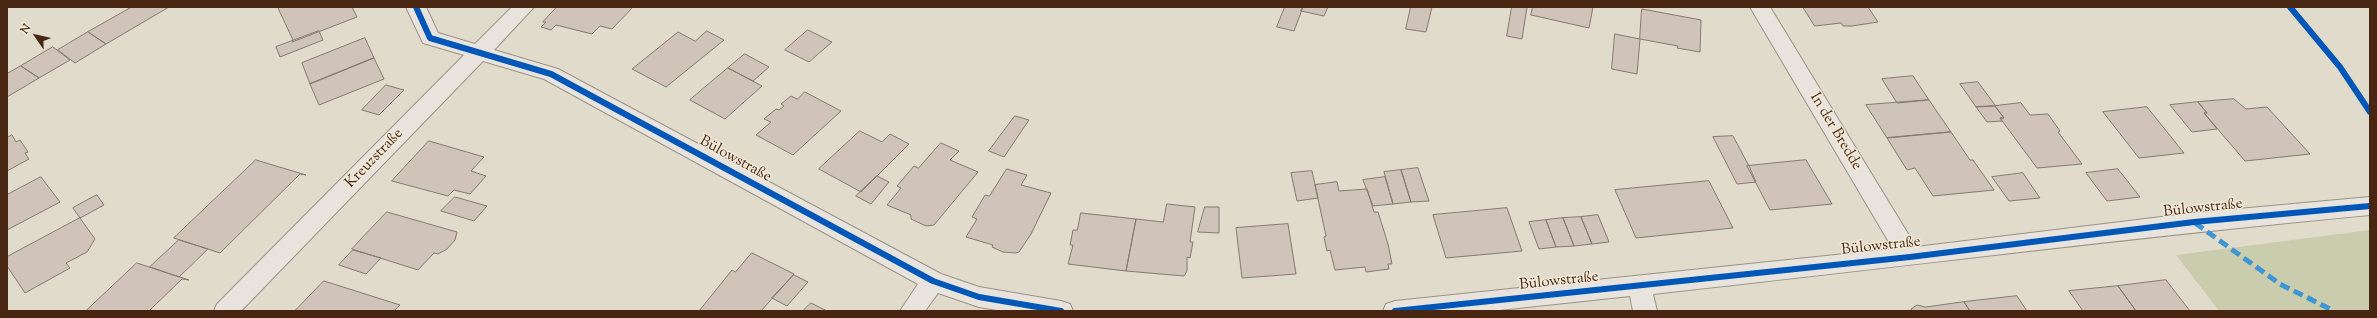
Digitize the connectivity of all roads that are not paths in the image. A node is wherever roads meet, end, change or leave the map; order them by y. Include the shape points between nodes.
1 (416, 7) edge
2 (524, 7) edge
3 (1760, 7) edge
4 (479, 52) junction
5 (2370, 206) edge
6 (1910, 257) junction
7 (933, 281) junction
8 (1640, 287) junction
9 (226, 311) edge
10 (912, 311) edge
11 (1060, 311) edge
12 (1395, 311) edge
13 (1645, 311) edge

1 - 4 street, Bülowstraße via 430,38
2 - 4 street, Kreuzstraße
3 - 6 street, In der Bredde
4 - 7 street, Bülowstraße via 551,74
4 - 9 street, Kreuzstraße
5 - 6 street, Bülowstraße via 2194,222
6 - 8 street, Bülowstraße
7 - 10 street
7 - 11 street, Bülowstraße via 979,297
8 - 12 street, Bülowstraße
8 - 13 street

